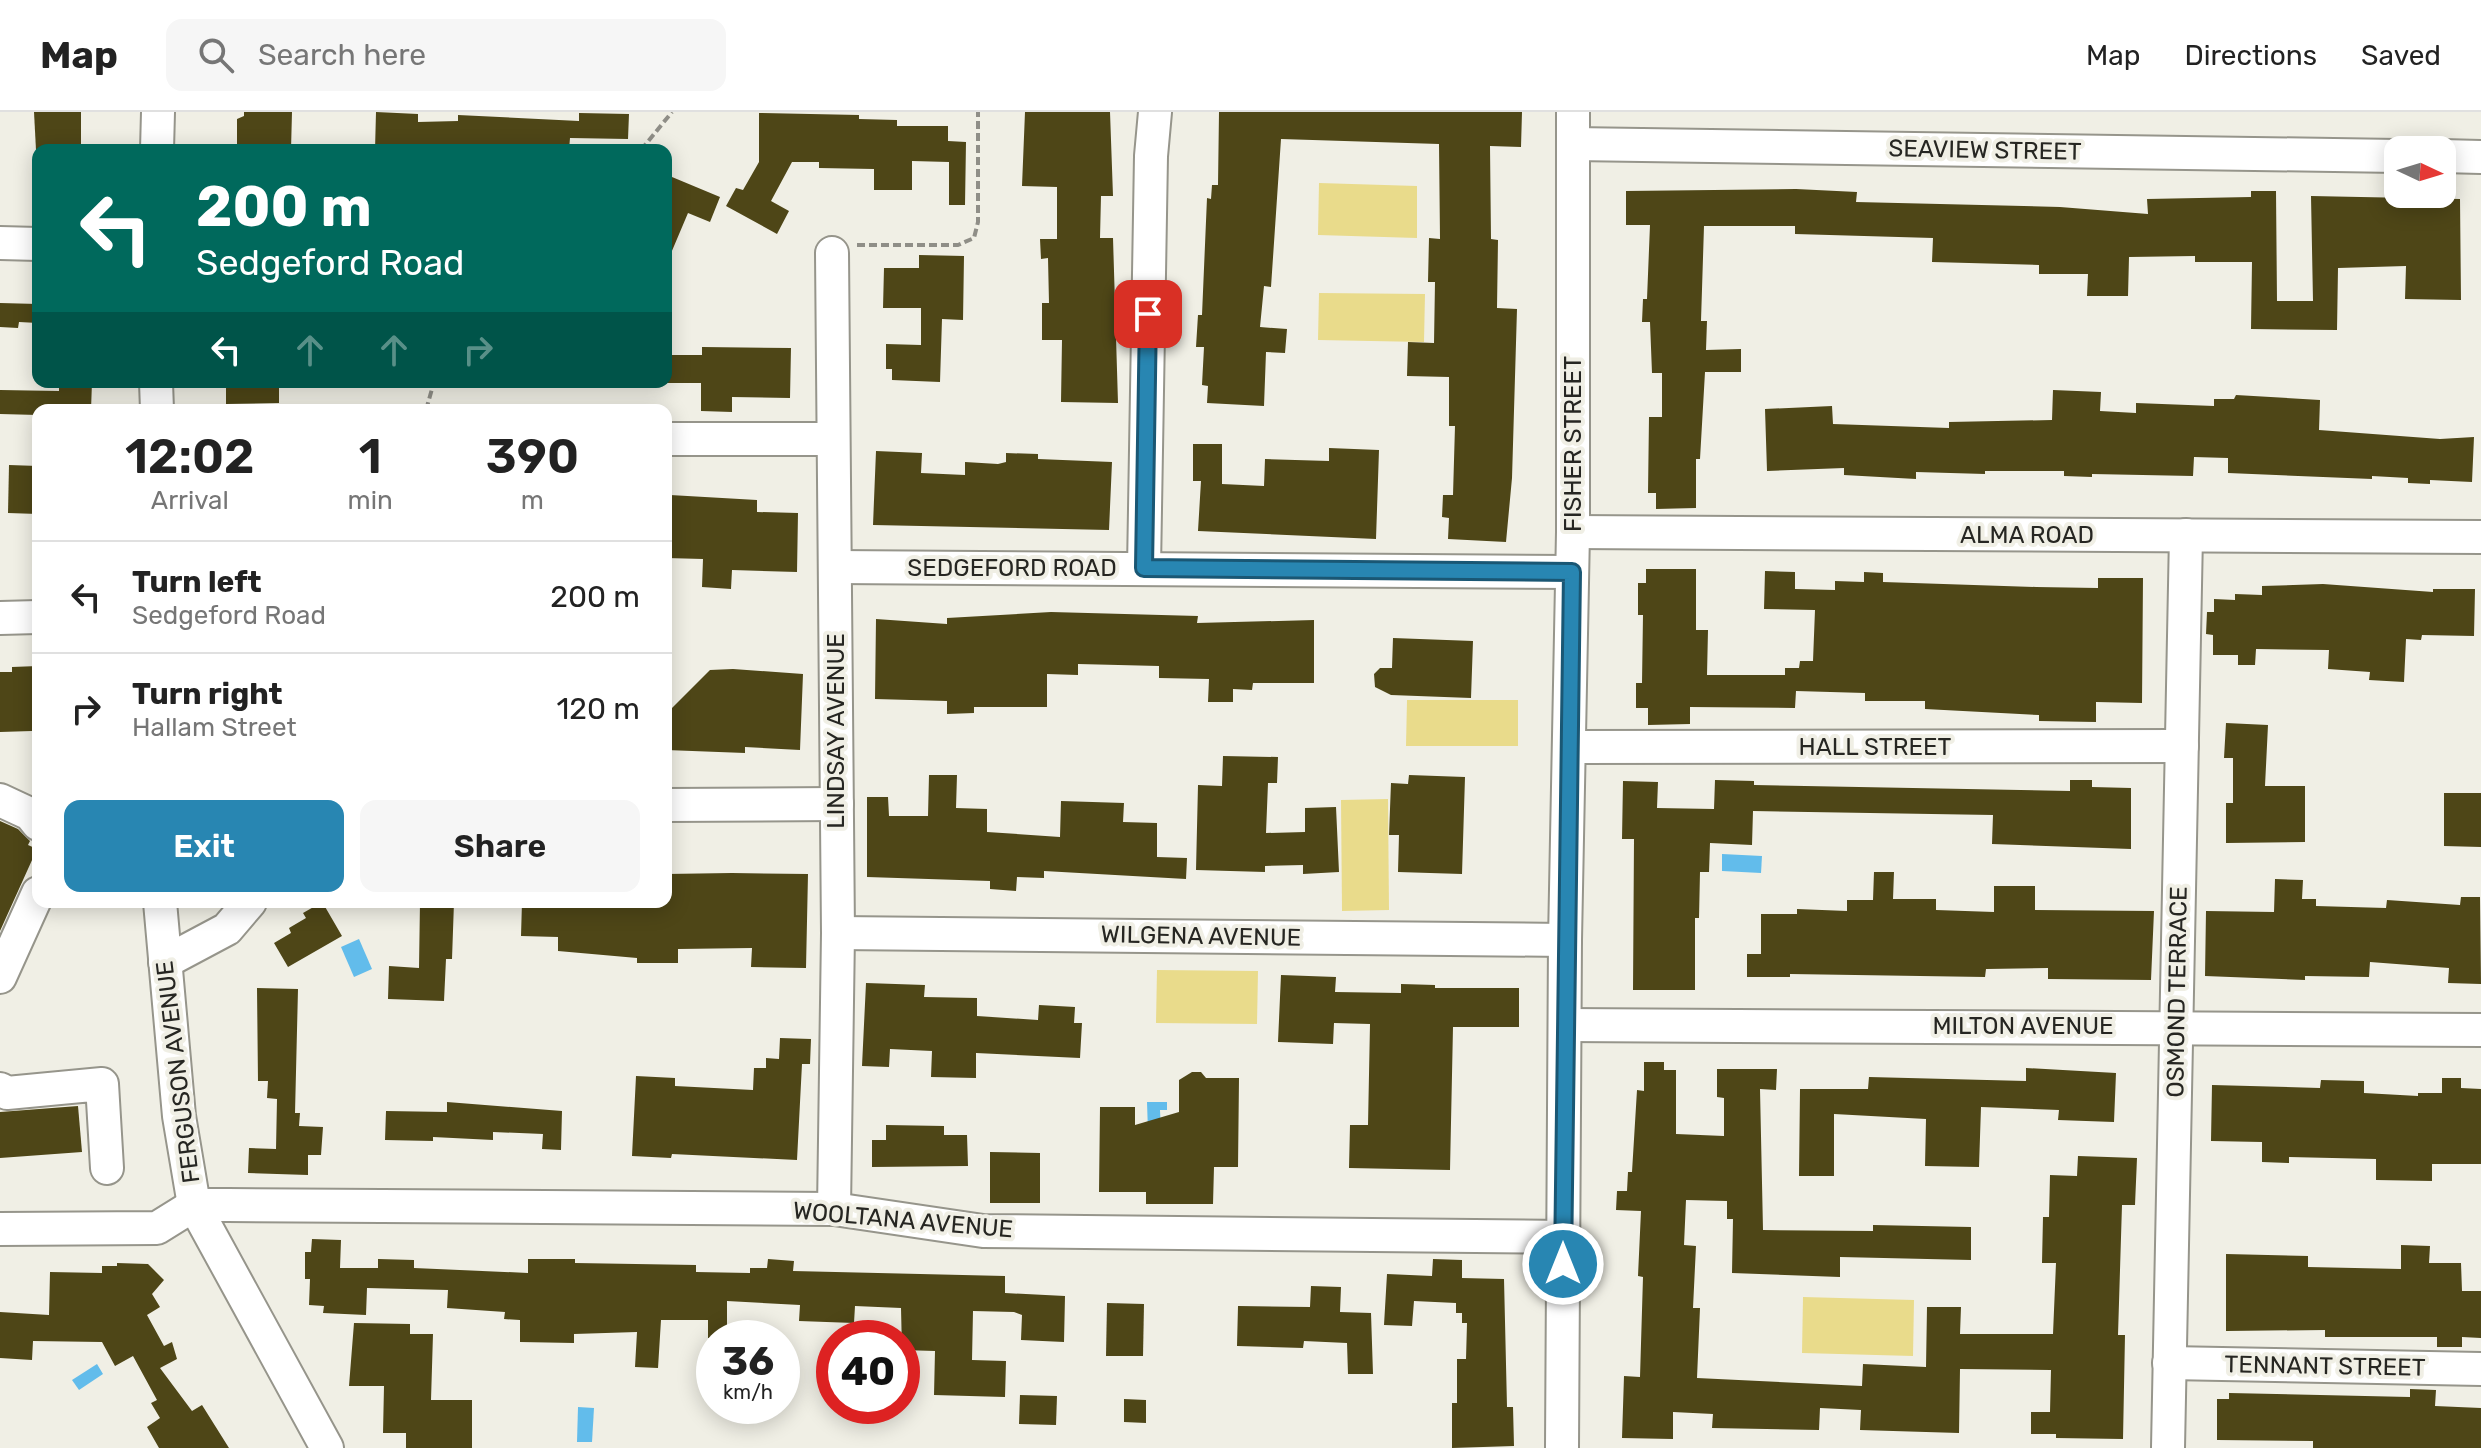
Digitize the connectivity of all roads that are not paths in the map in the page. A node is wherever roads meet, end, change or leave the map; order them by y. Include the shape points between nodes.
1 (158, 112) edge
2 (1155, 112) edge
3 (1573, 112) edge
4 (157, 144) edge
5 (1573, 144) junction
6 (2384, 156) edge
7 (2456, 156) edge
8 (2481, 157) edge
9 (0, 243) edge
10 (32, 244) edge
11 (832, 253) road end
12 (672, 439) edge
13 (833, 439) junction
14 (1573, 532) junction
15 (2186, 535) junction
16 (2481, 537) edge
17 (835, 567) junction
18 (1144, 568) junction
19 (1572, 572) junction
20 (32, 617) edge
21 (0, 618) edge
22 (2182, 746) junction
23 (1569, 747) junction
24 (0, 800) edge
25 (837, 804) junction
26 (672, 805) edge
27 (32, 816) edge
28 (32, 908) edge
29 (160, 908) edge
30 (245, 908) edge
31 (838, 933) junction
32 (1565, 940) junction
33 (165, 962) junction
34 (0, 977) edge
35 (1565, 1025) junction
36 (2175, 1027) junction
37 (2481, 1030) edge
38 (0, 1089) edge
39 (107, 1168) dead end
40 (194, 1205) junction
41 (834, 1209) junction
42 (0, 1229) edge
43 (1563, 1237) junction
44 (2169, 1363) junction
45 (2481, 1369) edge
46 (327, 1448) edge
47 (1562, 1448) edge
48 (2168, 1448) edge

1 - 4 street
2 - 18 street
3 - 5 street, FISHER STREET
5 - 6 street, SEAVIEW STREET
5 - 14 street, FISHER STREET
7 - 8 street
9 - 10 street
11 - 13 street, LINDSAY AVENUE
12 - 13 street
13 - 17 street, LINDSAY AVENUE
14 - 15 street, ALMA ROAD
14 - 19 street, FISHER STREET
15 - 16 street, ALMA ROAD
15 - 22 street, OSMOND TERRACE
17 - 18 street, SEDGEFORD ROAD
17 - 25 street, LINDSAY AVENUE
18 - 19 street, SEDGEFORD ROAD
19 - 23 street, FISHER STREET
20 - 21 street
22 - 23 street, HALL STREET
22 - 36 street, OSMOND TERRACE
23 - 32 street, FISHER STREET
24 - 27 street
25 - 26 street
25 - 31 street, LINDSAY AVENUE
28 - 34 street
29 - 33 street, FERGUSON AVENUE
30 - 33 street via 227,929
31 - 32 street, WILGENA AVENUE
31 - 41 street, LINDSAY AVENUE
32 - 35 street, FISHER STREET
33 - 40 street, FERGUSON AVENUE via 179,1116
35 - 36 street, MILTON AVENUE
35 - 43 street, FISHER STREET
36 - 37 street, MILTON AVENUE
36 - 44 street, OSMOND TERRACE
38 - 39 street via 7,1093 102,1084
40 - 41 street, WOOLTANA AVENUE
40 - 42 street via 157,1228
40 - 46 street, FERGUSON AVENUE
41 - 43 street, WOOLTANA AVENUE via 983,1231
43 - 47 street, FISHER STREET
44 - 45 street, TENNANT STREET
44 - 48 street, OSMOND TERRACE

